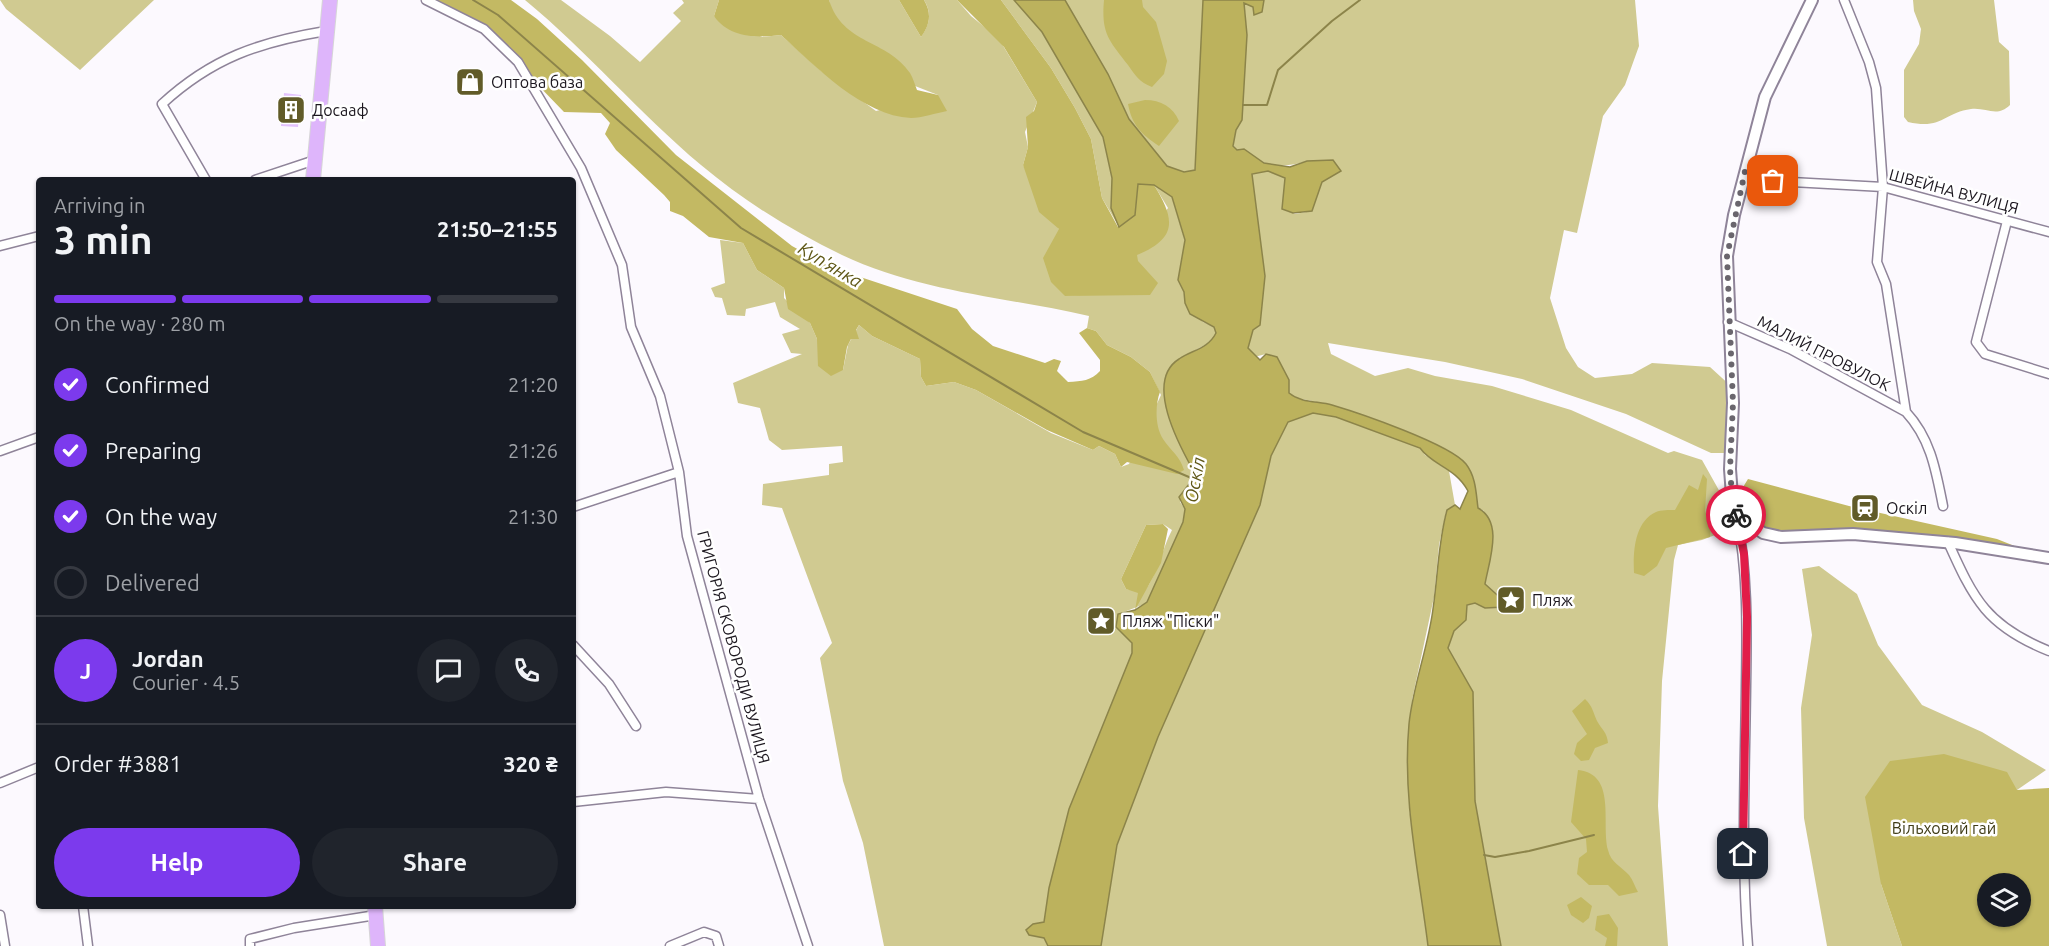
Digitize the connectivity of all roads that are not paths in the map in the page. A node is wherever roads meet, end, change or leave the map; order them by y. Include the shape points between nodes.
1 (330, 0) edge
2 (426, 0) edge
3 (1812, 0) edge
4 (1844, 0) edge
5 (326, 31) junction
6 (315, 160) junction
7 (1745, 171) junction
8 (204, 177) edge
9 (264, 177) edge
10 (313, 177) edge
11 (1883, 187) junction
12 (2007, 221) junction
13 (2049, 232) edge
14 (36, 237) edge
15 (1, 243) edge
16 (1728, 322) junction
17 (2049, 374) edge
18 (1906, 412) junction
19 (36, 438) edge
20 (0, 451) edge
21 (679, 472) junction
22 (576, 506) edge
23 (1943, 506) dead end
24 (1736, 513) junction
25 (1948, 542) junction
26 (2049, 558) edge
27 (576, 648) edge
28 (2049, 651) edge
29 (636, 726) dead end
30 (36, 768) edge
31 (0, 783) edge
32 (759, 799) junction
33 (576, 802) edge
34 (83, 909) edge
35 (376, 911) edge
36 (0, 915) edge
37 (5, 946) edge
38 (88, 946) edge
39 (250, 946) edge
40 (378, 946) edge
41 (670, 946) edge
42 (719, 946) edge
43 (808, 946) edge
44 (1748, 946) edge

1 - 5 main road
2 - 21 street, ГРИГОРІЯ СКОВОРОДИ ВУЛИЦЯ via 484,29 518,62 581,168 622,265 631,327 660,396
3 - 7 street via 1765,97
4 - 11 street via 1876,88
5 - 6 main road
5 - 8 street via 261,46 219,61 162,104
6 - 9 street
6 - 10 main road
7 - 11 street, ШВЕЙНА ВУЛИЦЯ via 1773,181
7 - 16 street via 1727,256
11 - 12 street, ШВЕЙНА ВУЛИЦЯ
11 - 18 street via 1877,262 1886,284
12 - 13 street, ШВЕЙНА ВУЛИЦЯ
12 - 17 street via 1976,342 1985,354
14 - 15 street
16 - 18 street, МАЛИЙ ПРОВУЛОК via 1790,349
16 - 24 street via 1733,403 1731,487
18 - 23 street via 1921,428 1935,464
19 - 20 street
21 - 22 street
21 - 32 street, ГРИГОРІЯ СКОВОРОДИ ВУЛИЦЯ via 687,536
24 - 25 street via 1763,533 1781,537 1853,534
24 - 44 street via 1744,554 1747,617 1743,876
25 - 26 street
25 - 28 street via 1969,589 1986,614
27 - 29 street via 609,684
30 - 31 street
32 - 33 street via 666,792
32 - 43 street, ГРИГОРІЯ СКОВОРОДИ ВУЛИЦЯ
34 - 38 street
35 - 39 street via 250,939
35 - 40 main road
36 - 37 street
41 - 42 street via 704,932 716,936

